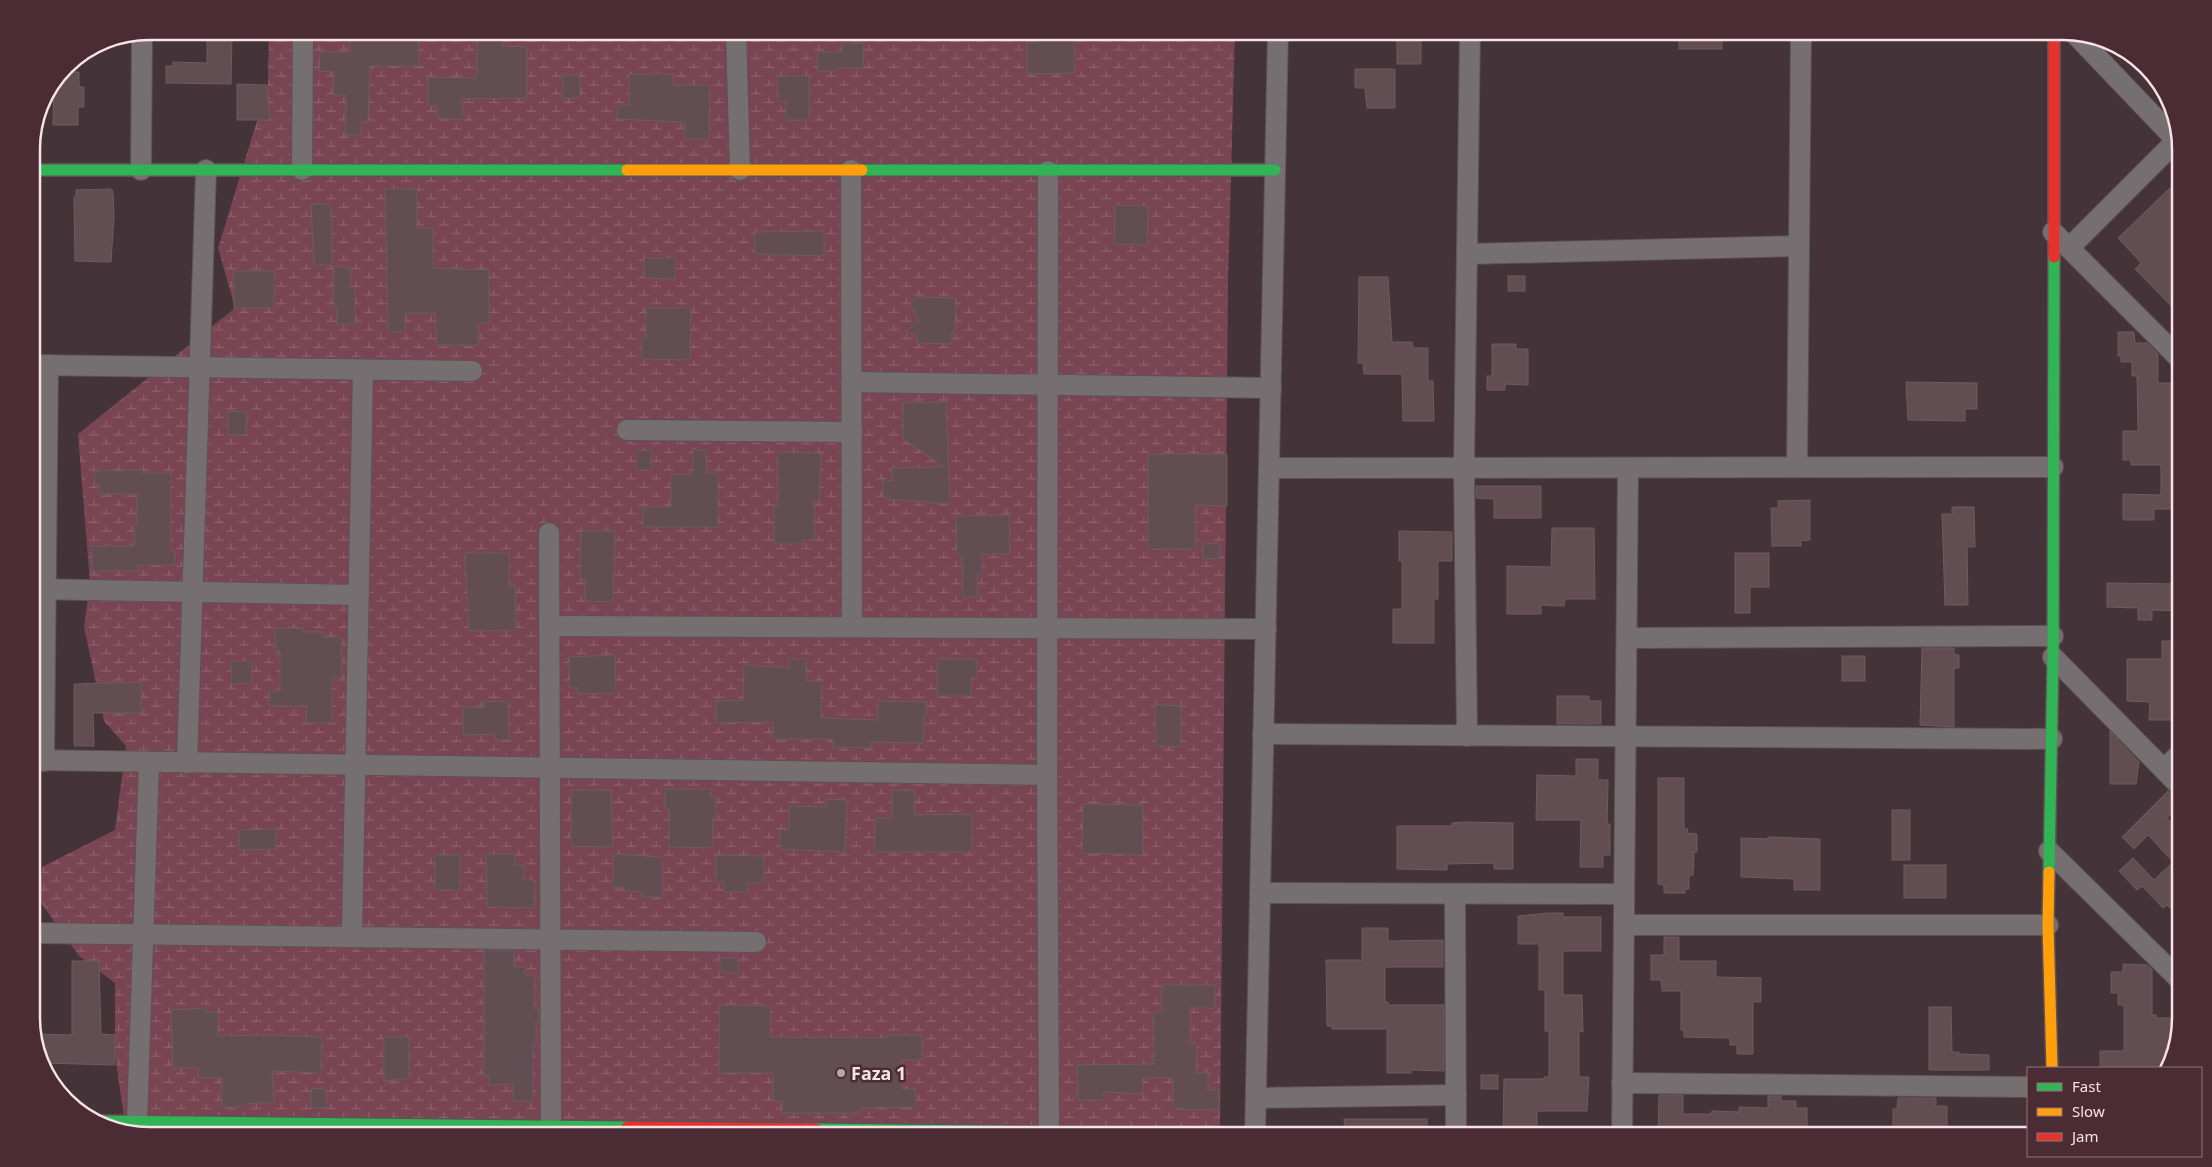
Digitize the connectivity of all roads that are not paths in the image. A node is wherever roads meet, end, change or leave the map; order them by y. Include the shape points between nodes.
1 (302, 40) edge
2 (736, 40) edge
3 (1278, 40) edge
4 (1470, 40) edge
5 (1801, 40) edge
6 (2054, 40) edge
7 (142, 41) edge
8 (2081, 42) edge
9 (2171, 134) edge
10 (2172, 149) edge
11 (40, 170) edge
12 (141, 170) junction
13 (206, 170) junction
14 (302, 170) junction
15 (740, 170) junction
16 (851, 170) junction
17 (1048, 170) junction
18 (1275, 170) junction
19 (2053, 232) junction
20 (1799, 246) junction
21 (2069, 248) junction
22 (1466, 254) junction
23 (2172, 351) edge
24 (40, 365) edge
25 (200, 368) junction
26 (363, 370) junction
27 (472, 371) dead end
28 (852, 382) junction
29 (1048, 385) junction
30 (1271, 388) junction
31 (627, 430) dead end
32 (852, 432) junction
33 (1796, 467) junction
34 (2053, 467) junction
35 (1269, 468) junction
36 (1464, 468) junction
37 (1628, 468) junction
38 (549, 532) dead end
39 (40, 589) edge
40 (193, 592) junction
41 (359, 595) junction
42 (550, 626) junction
43 (852, 627) junction
44 (1048, 628) junction
45 (1266, 629) junction
46 (2053, 636) junction
47 (1627, 638) junction
48 (2053, 657) junction
49 (1263, 734) junction
50 (1467, 736) junction
51 (1627, 737) junction
52 (2052, 739) junction
53 (40, 760) edge
54 (2172, 761) edge
55 (149, 762) junction
56 (187, 762) junction
57 (355, 765) junction
58 (550, 768) junction
59 (2164, 769) junction
60 (1046, 775) junction
61 (2172, 777) edge
62 (2049, 851) junction
63 (1260, 893) junction
64 (1456, 894) junction
65 (1622, 894) junction
66 (1624, 925) junction
67 (2048, 925) junction
68 (40, 933) edge
69 (144, 933) junction
70 (352, 936) junction
71 (550, 939) junction
72 (756, 942) dead end
73 (2172, 972) edge
74 (2052, 1067) edge
75 (1622, 1082) junction
76 (2027, 1087) edge
77 (1456, 1095) junction
78 (1256, 1098) junction
79 (116, 1122) edge
80 (137, 1122) junction
81 (551, 1126) junction
82 (586, 1127) edge
83 (1049, 1127) edge
84 (1255, 1127) edge
85 (1456, 1127) edge
86 (1622, 1127) edge

1 - 14 street
2 - 15 street
3 - 18 street
4 - 22 street
5 - 20 street
6 - 19 street
7 - 12 street
8 - 9 street
10 - 21 street
11 - 12 street
12 - 13 street
13 - 14 street
13 - 25 street
14 - 15 street
15 - 16 street
16 - 17 street
16 - 28 street
17 - 18 street
17 - 29 street
18 - 30 street
19 - 21 street
19 - 34 street
20 - 22 street
20 - 33 street
21 - 23 street
22 - 36 street
24 - 25 street
25 - 26 street
25 - 40 street
26 - 27 street
26 - 41 street
28 - 29 street
28 - 32 street
29 - 30 street
29 - 44 street
30 - 35 street
31 - 32 street
32 - 43 street
33 - 34 street
33 - 37 street
34 - 46 street
35 - 36 street
35 - 45 street
36 - 37 street
36 - 50 street
37 - 47 street
38 - 42 street
39 - 40 street
40 - 41 street
40 - 56 street
41 - 57 street
42 - 43 street
42 - 58 street
43 - 44 street
44 - 45 street
44 - 60 street
45 - 49 street
46 - 47 street
46 - 48 street
47 - 51 street
48 - 52 street
48 - 59 street
49 - 50 street
49 - 63 street
50 - 51 street
51 - 52 street
51 - 65 street
52 - 62 street
53 - 55 street
54 - 59 street
55 - 56 street
55 - 69 street
56 - 57 street
57 - 58 street
57 - 70 street
58 - 60 street
58 - 71 street
59 - 61 street
60 - 83 street
62 - 67 street
62 - 73 street
63 - 64 street
63 - 78 street
64 - 65 street
64 - 77 street
65 - 66 street
66 - 67 street
66 - 75 street
67 - 74 street
68 - 69 street
69 - 70 street via 217,937
69 - 80 street
70 - 71 street
71 - 72 street
71 - 81 street
75 - 76 street
75 - 86 street
77 - 78 street
77 - 85 street
78 - 84 street
79 - 80 street
80 - 81 street
81 - 82 street

